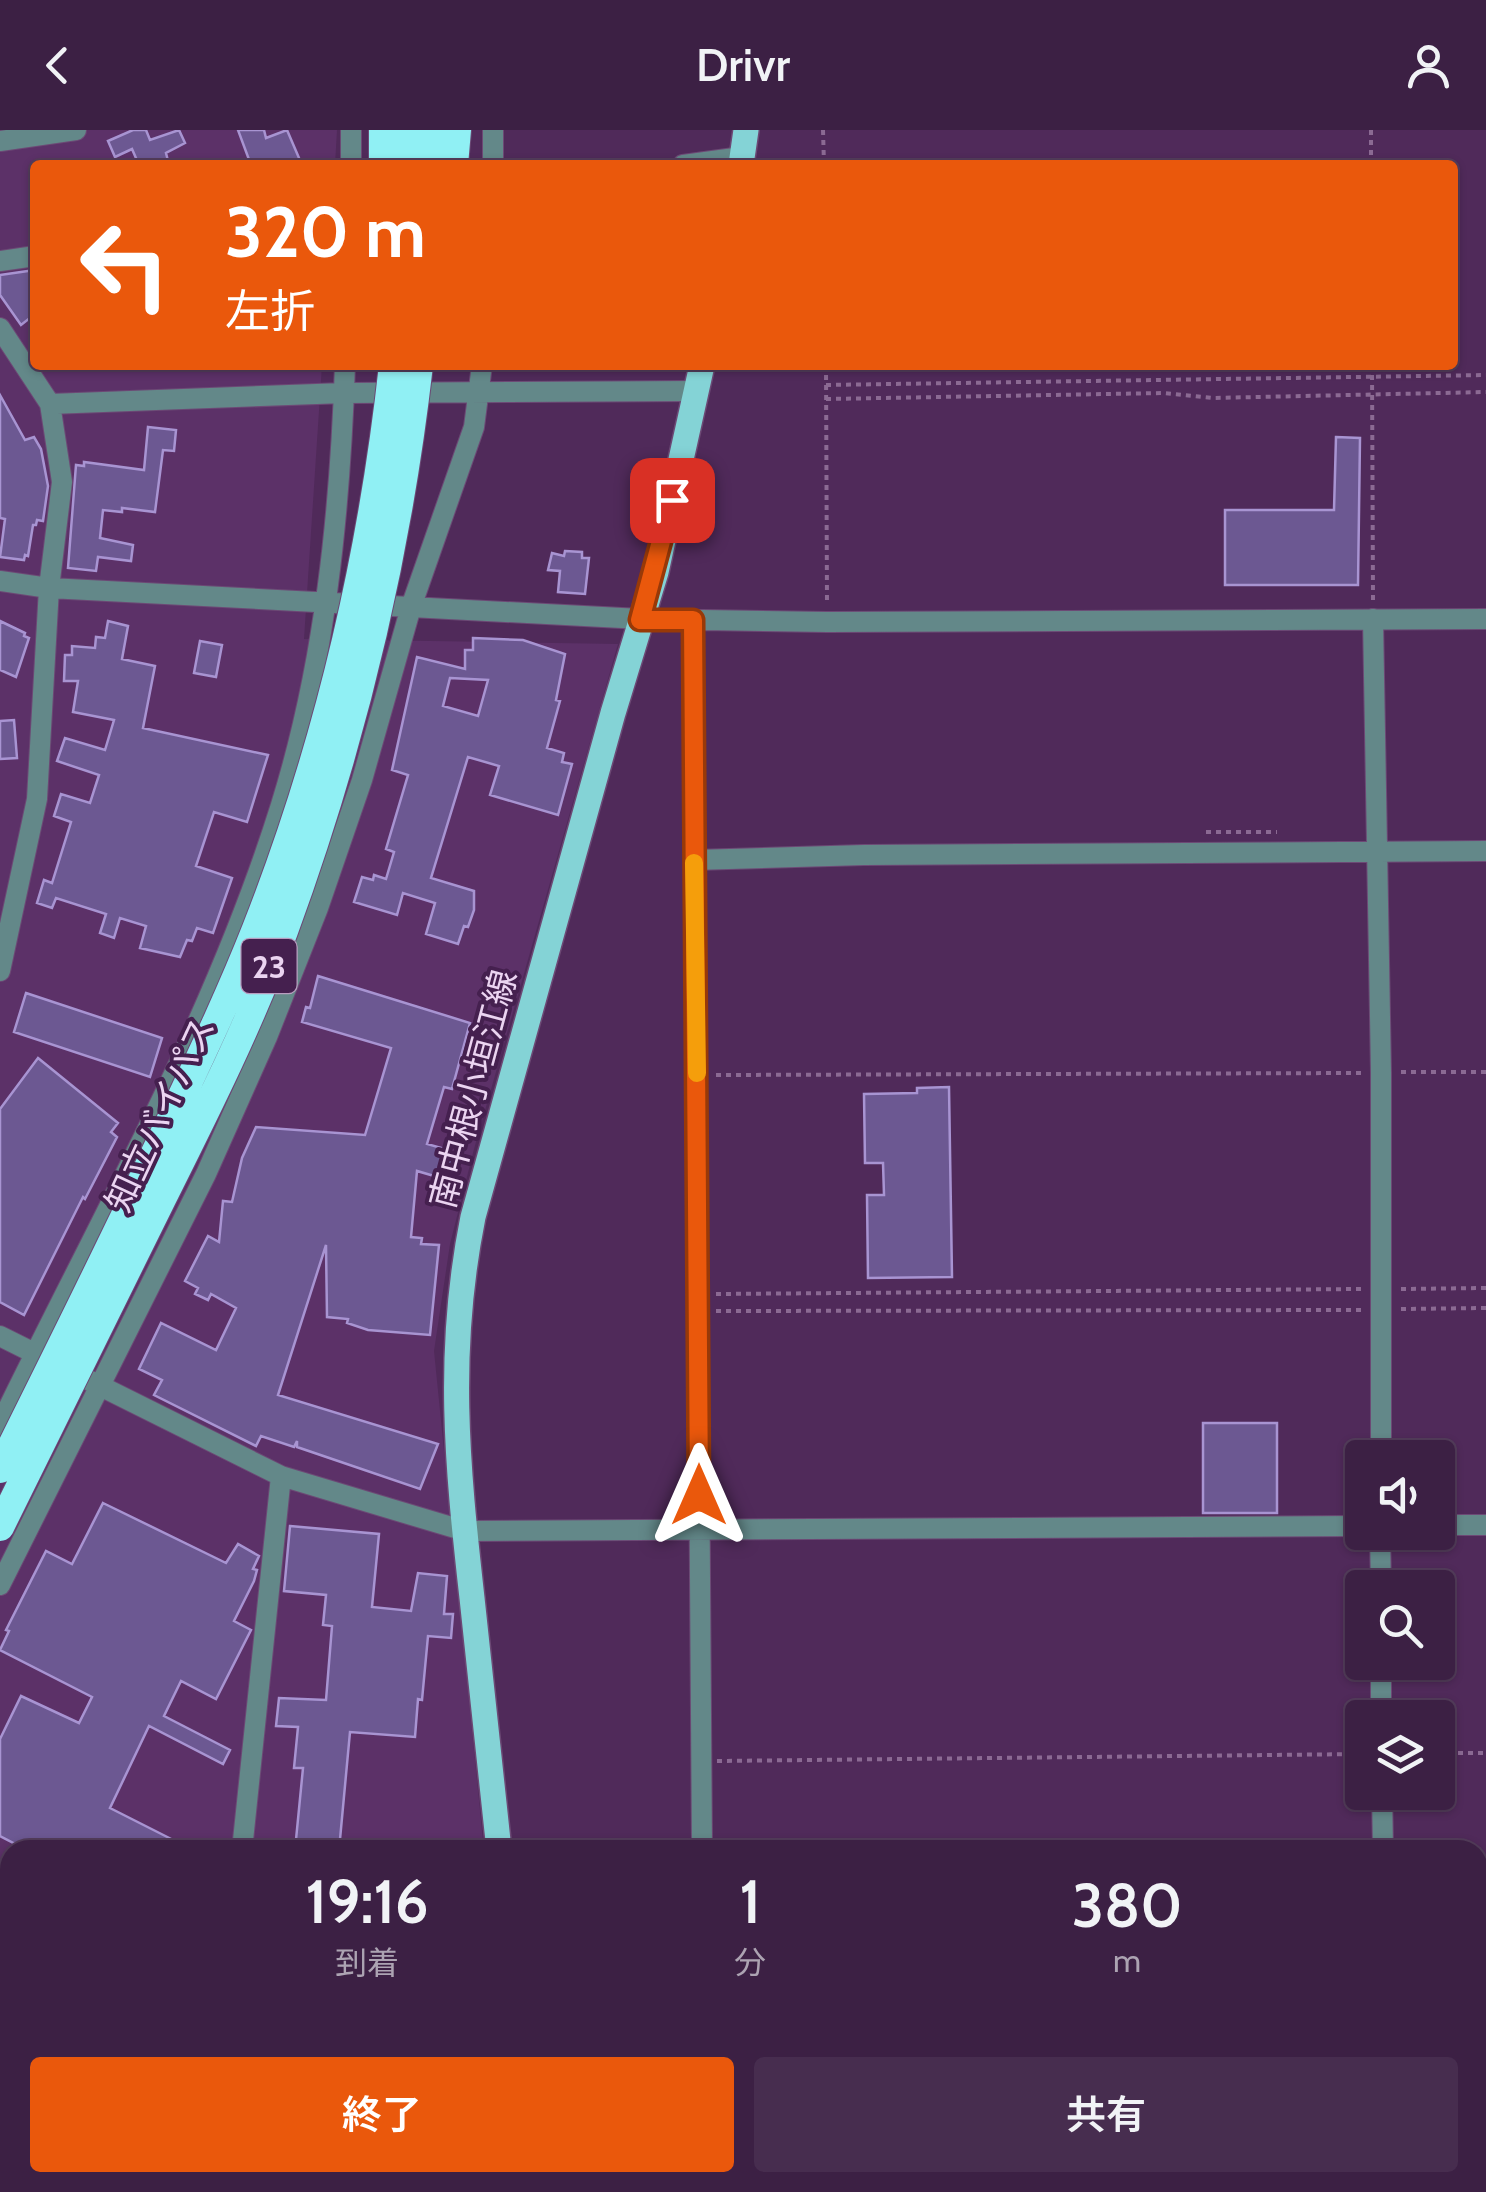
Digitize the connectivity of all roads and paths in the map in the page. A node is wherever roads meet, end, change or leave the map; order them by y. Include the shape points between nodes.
1 (76, 130) edge
2 (350, 130) edge
3 (382, 130) edge
4 (406, 130) edge
5 (433, 130) edge
6 (457, 130) edge
7 (493, 130) edge
8 (746, 130) edge
9 (823, 130) edge
10 (1371, 130) edge
11 (0, 141) edge
12 (351, 160) edge
13 (383, 160) edge
14 (406, 160) edge
15 (434, 160) edge
16 (454, 160) edge
17 (492, 160) edge
18 (742, 160) edge
19 (824, 160) edge
20 (1371, 160) edge
21 (30, 257) edge
22 (0, 261) edge
23 (0, 328) edge
24 (346, 370) edge
25 (380, 370) edge
26 (392, 370) edge
27 (418, 370) edge
28 (434, 370) edge
29 (481, 370) edge
30 (826, 370) edge
31 (1372, 370) edge
32 (1486, 375) edge
33 (1372, 376) junction
34 (699, 378) edge
35 (826, 385) junction
36 (479, 392) junction
37 (1372, 392) junction
38 (1486, 392) edge
39 (344, 393) junction
40 (826, 399) junction
41 (50, 404) junction
42 (365, 562) junction
43 (0, 581) edge
44 (48, 588) junction
45 (328, 602) junction
46 (411, 607) junction
47 (1373, 619) junction
48 (1486, 619) edge
49 (640, 620) junction
50 (693, 620) junction
51 (827, 622) junction
52 (372, 644) junction
53 (1486, 851) edge
54 (1378, 854) junction
55 (694, 860) junction
56 (0, 971) edge
57 (1486, 1072) edge
58 (1381, 1073) junction
59 (697, 1075) junction
60 (1486, 1288) edge
61 (1382, 1300) junction
62 (699, 1302) junction
63 (1486, 1308) edge
64 (0, 1336) edge
65 (34, 1353) junction
66 (100, 1386) junction
67 (0, 1424) edge
68 (1381, 1440) edge
69 (0, 1469) edge
70 (281, 1476) junction
71 (1486, 1525) edge
72 (1345, 1526) edge
73 (1455, 1526) edge
74 (0, 1527) edge
75 (464, 1531) junction
76 (700, 1532) junction
77 (0, 1585) edge
78 (1455, 1753) edge
79 (1486, 1753) edge
80 (1345, 1754) edge
81 (702, 1761) junction
82 (1382, 1810) edge
83 (243, 1840) edge
84 (498, 1840) edge
85 (702, 1840) edge
86 (1383, 1840) edge

1 - 11 street
2 - 12 street
3 - 13 highway
4 - 14 highway
5 - 15 highway
6 - 16 highway
7 - 17 street
8 - 18 main road
9 - 19 path
10 - 20 path
21 - 22 street
23 - 41 street
24 - 39 street
25 - 42 highway, 23, bridge
26 - 42 highway, 23, bridge
27 - 52 highway, 知立バイパス / 23, bridge
28 - 52 highway, 23, bridge via 418,494
29 - 36 street
30 - 35 path
31 - 33 path
32 - 33 path
33 - 35 path
33 - 37 path
34 - 36 street
34 - 49 main road, 南中根小垣江線
35 - 40 path
36 - 39 street
36 - 46 street via 474,428
37 - 38 path
37 - 40 path
37 - 47 path
39 - 41 street
39 - 45 street
40 - 51 path
41 - 44 street via 62,482
42 - 69 highway, 知立バイパス / 23, bridge via 312,762 256,928
43 - 44 street
44 - 45 street
44 - 56 street via 37,799
45 - 46 street
45 - 65 street via 286,787 251,893 132,1165
46 - 49 street
46 - 66 street via 362,780 267,1037
47 - 48 street
47 - 51 street
47 - 54 street
49 - 50 street
49 - 75 main road, 南中根小垣江線 via 464,1260 455,1372
50 - 51 street
50 - 55 street
52 - 74 highway, 知立バイパス / 23, bridge via 312,848 268,968 204,1114
53 - 54 street
54 - 55 street
54 - 58 street
55 - 59 street
57 - 58 path
58 - 59 path
58 - 61 street
59 - 62 street
60 - 61 path
61 - 62 path
61 - 62 path
61 - 63 path
61 - 68 street
62 - 76 street
64 - 65 street
65 - 66 street
65 - 67 street
66 - 70 street
66 - 77 street
70 - 75 street
70 - 83 street
71 - 73 street
72 - 76 street
75 - 76 street
75 - 84 main road, 南中根小垣江線
76 - 81 street
78 - 79 path
80 - 81 path
81 - 85 street
82 - 86 street

